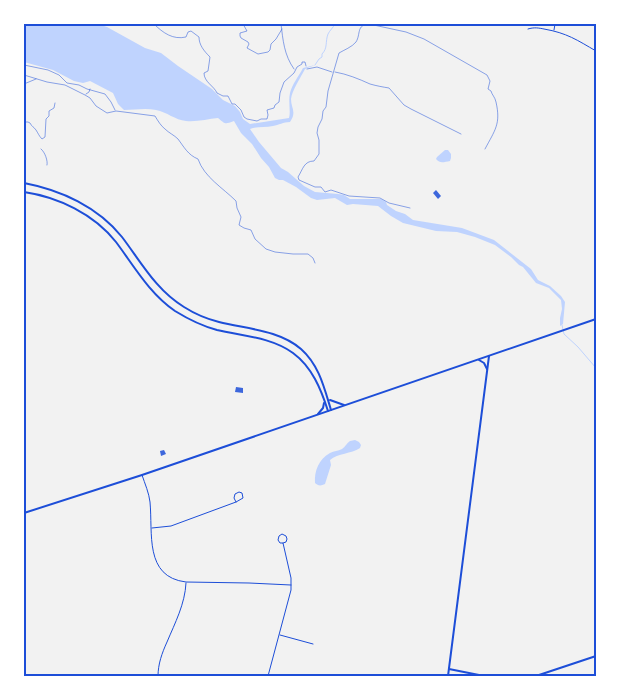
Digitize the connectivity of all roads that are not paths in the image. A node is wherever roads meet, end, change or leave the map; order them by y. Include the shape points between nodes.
1 (555, 24) edge
2 (528, 29) dead end
3 (554, 31) junction
4 (596, 51) edge
5 (41, 149) dead end
6 (47, 165) dead end
7 (596, 180) edge
8 (24, 183) edge
9 (24, 192) edge
10 (596, 200) edge
11 (596, 319) edge
12 (489, 355) junction
13 (477, 359) junction
14 (487, 370) junction
15 (328, 399) junction
16 (325, 400) junction
17 (344, 405) junction
18 (330, 410) junction
19 (318, 414) junction
20 (142, 475) junction
21 (236, 502) dead end
22 (24, 513) edge
23 (151, 528) junction
24 (283, 543) dead end
25 (186, 582) junction
26 (291, 585) junction
27 (280, 634) junction
28 (314, 644) dead end
29 (596, 656) edge
30 (449, 669) junction
31 (158, 676) edge
32 (268, 676) edge
33 (448, 676) edge
34 (484, 676) edge
35 (536, 676) edge

1 - 3 street
2 - 3 street
3 - 4 street
5 - 6 lane
7 - 10 street
8 - 15 street via 62,194 100,216 121,236 160,287 185,308 219,322 277,335 296,345 316,366
9 - 16 street via 64,203 97,224 115,241 154,293 183,316 217,330 274,343 292,352 312,374
11 - 12 street
12 - 13 street
12 - 14 street
13 - 14 street
13 - 17 street
14 - 30 street
15 - 17 street
15 - 18 street
16 - 18 street
16 - 19 street
17 - 18 street
18 - 19 street
19 - 20 street
20 - 22 street
20 - 23 street via 150,501
21 - 23 street via 170,526
23 - 25 street via 158,566 168,576
24 - 26 street
25 - 26 street
25 - 31 street via 185,597 161,657
26 - 27 street
27 - 28 street
27 - 32 street
29 - 35 street
30 - 33 street
30 - 34 street

